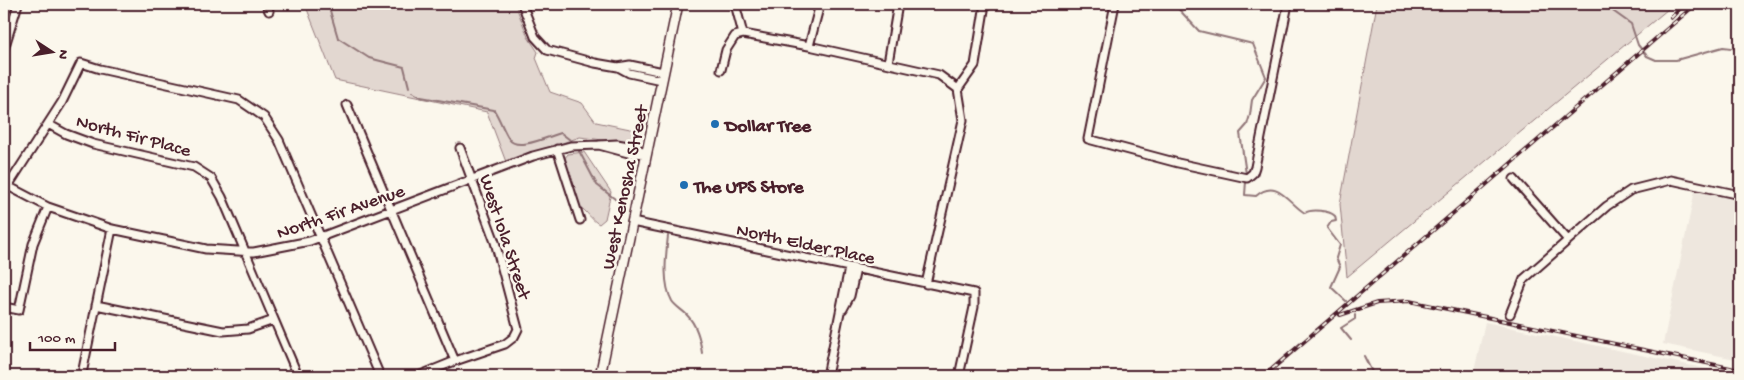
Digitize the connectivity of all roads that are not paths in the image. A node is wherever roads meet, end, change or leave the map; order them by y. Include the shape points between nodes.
1 (18, 4) edge
2 (522, 4) edge
3 (678, 4) edge
4 (735, 4) edge
5 (820, 4) edge
6 (898, 4) edge
7 (985, 4) edge
8 (1115, 4) edge
9 (1288, 4) edge
10 (744, 34) junction
11 (809, 46) junction
12 (4, 49) edge
13 (888, 63) junction
14 (721, 70) dead end
15 (662, 76) junction
16 (958, 89) junction
17 (347, 105) dead end
18 (48, 124) junction
19 (460, 148) dead end
20 (556, 149) junction
21 (646, 153) junction
22 (473, 179) junction
23 (1514, 179) dead end
24 (6, 185) edge
25 (1740, 195) edge
26 (48, 207) junction
27 (392, 210) junction
28 (580, 220) dead end
29 (632, 222) junction
30 (112, 229) junction
31 (320, 237) junction
32 (1568, 240) junction
33 (246, 252) junction
34 (852, 268) junction
35 (926, 284) junction
36 (96, 305) junction
37 (4, 307) edge
38 (1510, 314) dead end
39 (274, 320) junction
40 (455, 361) junction
41 (83, 369) dead end
42 (298, 376) edge
43 (380, 376) edge
44 (418, 376) edge
45 (600, 376) edge
46 (827, 376) edge
47 (959, 376) edge

1 - 12 street
2 - 15 street via 535,37 544,48 562,56 618,67 629,73
3 - 15 main road, West Kenosha Street
4 - 10 street
5 - 11 street
6 - 13 street
7 - 16 street via 975,65
8 - 9 street via 1088,139 1243,178 1250,177 1255,168
10 - 11 street
10 - 14 street via 735,36 726,50
11 - 13 street
13 - 16 street via 938,75
15 - 21 main road, West Kenosha Street
16 - 35 street via 963,120
17 - 27 street
18 - 24 street
18 - 31 street via 81,63 232,97 264,117 279,140
18 - 33 street, North Fir Place via 93,144 190,165 211,178
19 - 22 street, West Iola Street
20 - 21 street, North Fir Avenue via 617,144
20 - 22 street, North Fir Avenue
20 - 28 street
21 - 29 main road, West Kenosha Street
22 - 27 street, North Fir Avenue
22 - 40 street, West Iola Street via 499,254 517,324 516,335 505,344
23 - 32 street
24 - 26 street, North Fir Avenue
25 - 32 street via 1671,180 1645,185 1618,198
26 - 30 street, North Fir Avenue
26 - 37 street via 33,244 18,310
27 - 31 street, North Fir Avenue
27 - 40 street
29 - 34 street, North Elder Place
29 - 45 main road, West Kenosha Street
30 - 33 street, North Fir Avenue via 206,250
30 - 36 street
31 - 33 street, North Fir Avenue via 285,247
31 - 43 street
32 - 38 street via 1524,279
33 - 39 street
34 - 35 street, North Elder Place
34 - 46 street
35 - 47 street, North Elder Place via 974,293
36 - 39 street via 223,330 248,329
36 - 41 street
39 - 42 street
40 - 44 street

